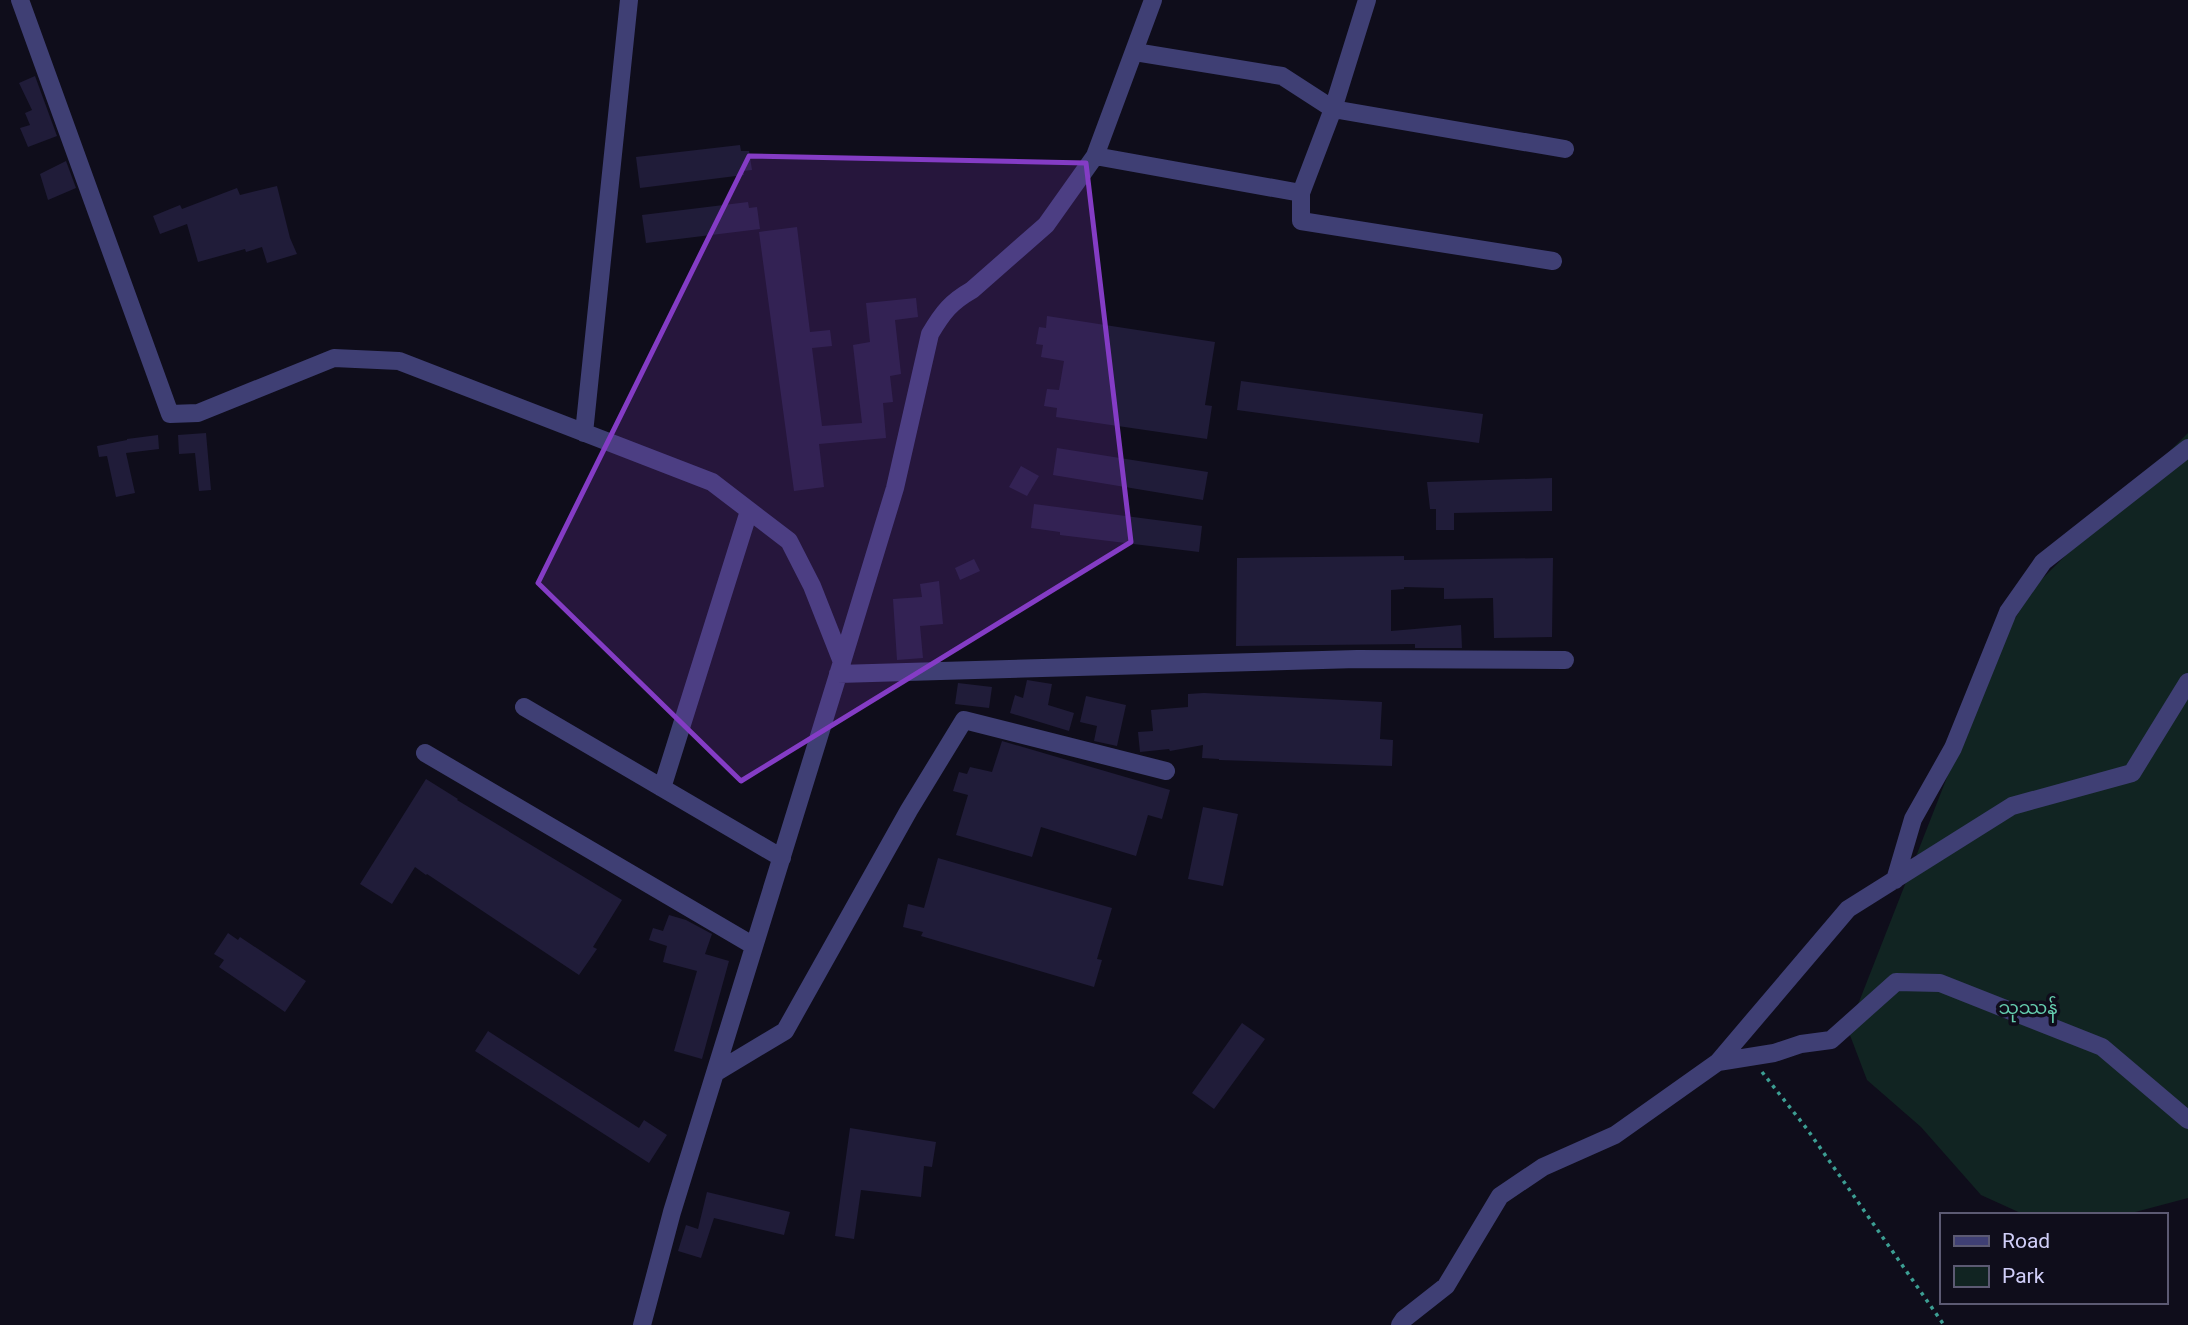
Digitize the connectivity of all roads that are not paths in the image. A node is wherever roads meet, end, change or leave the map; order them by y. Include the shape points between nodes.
1 (20, 0) edge
2 (629, 0) edge
3 (1153, 0) edge
4 (1367, 0) edge
5 (1135, 52) junction
6 (1333, 109) junction
7 (1565, 149) dead end
8 (1095, 156) junction
9 (1301, 193) junction
10 (1553, 261) dead end
11 (584, 433) junction
12 (2188, 448) edge
13 (749, 510) junction
14 (1564, 660) dead end
15 (840, 668) junction
16 (2188, 682) edge
17 (524, 707) dead end
18 (425, 753) dead end
19 (1166, 771) dead end
20 (662, 788) junction
21 (782, 858) junction
22 (1895, 880) junction
23 (754, 946) junction
24 (1718, 1062) junction
25 (715, 1073) junction
26 (2188, 1121) edge
27 (642, 1325) edge
28 (1400, 1325) edge

1 - 11 street via 170,414 198,414 334,358 399,361
2 - 11 street
3 - 5 street
4 - 6 street
5 - 6 street via 1282,76
5 - 8 street
6 - 7 street
6 - 9 street
8 - 9 street
8 - 15 street via 1046,225 943,311 930,334 895,488
9 - 10 street via 1301,221
11 - 13 street via 712,482
12 - 22 street via 2043,562 2008,612 1953,748 1913,819
13 - 15 street via 789,541 812,586
13 - 20 street
14 - 15 street
15 - 21 street
16 - 22 street via 2132,773 2012,806
17 - 20 street
18 - 23 street
19 - 25 street via 964,720 785,1031
20 - 21 street
21 - 23 street
22 - 24 street via 1848,909
23 - 25 street
24 - 26 street via 1831,1040 1896,982 1940,983 2102,1047
24 - 28 street via 1615,1135 1543,1167 1500,1196 1446,1286
25 - 27 street

